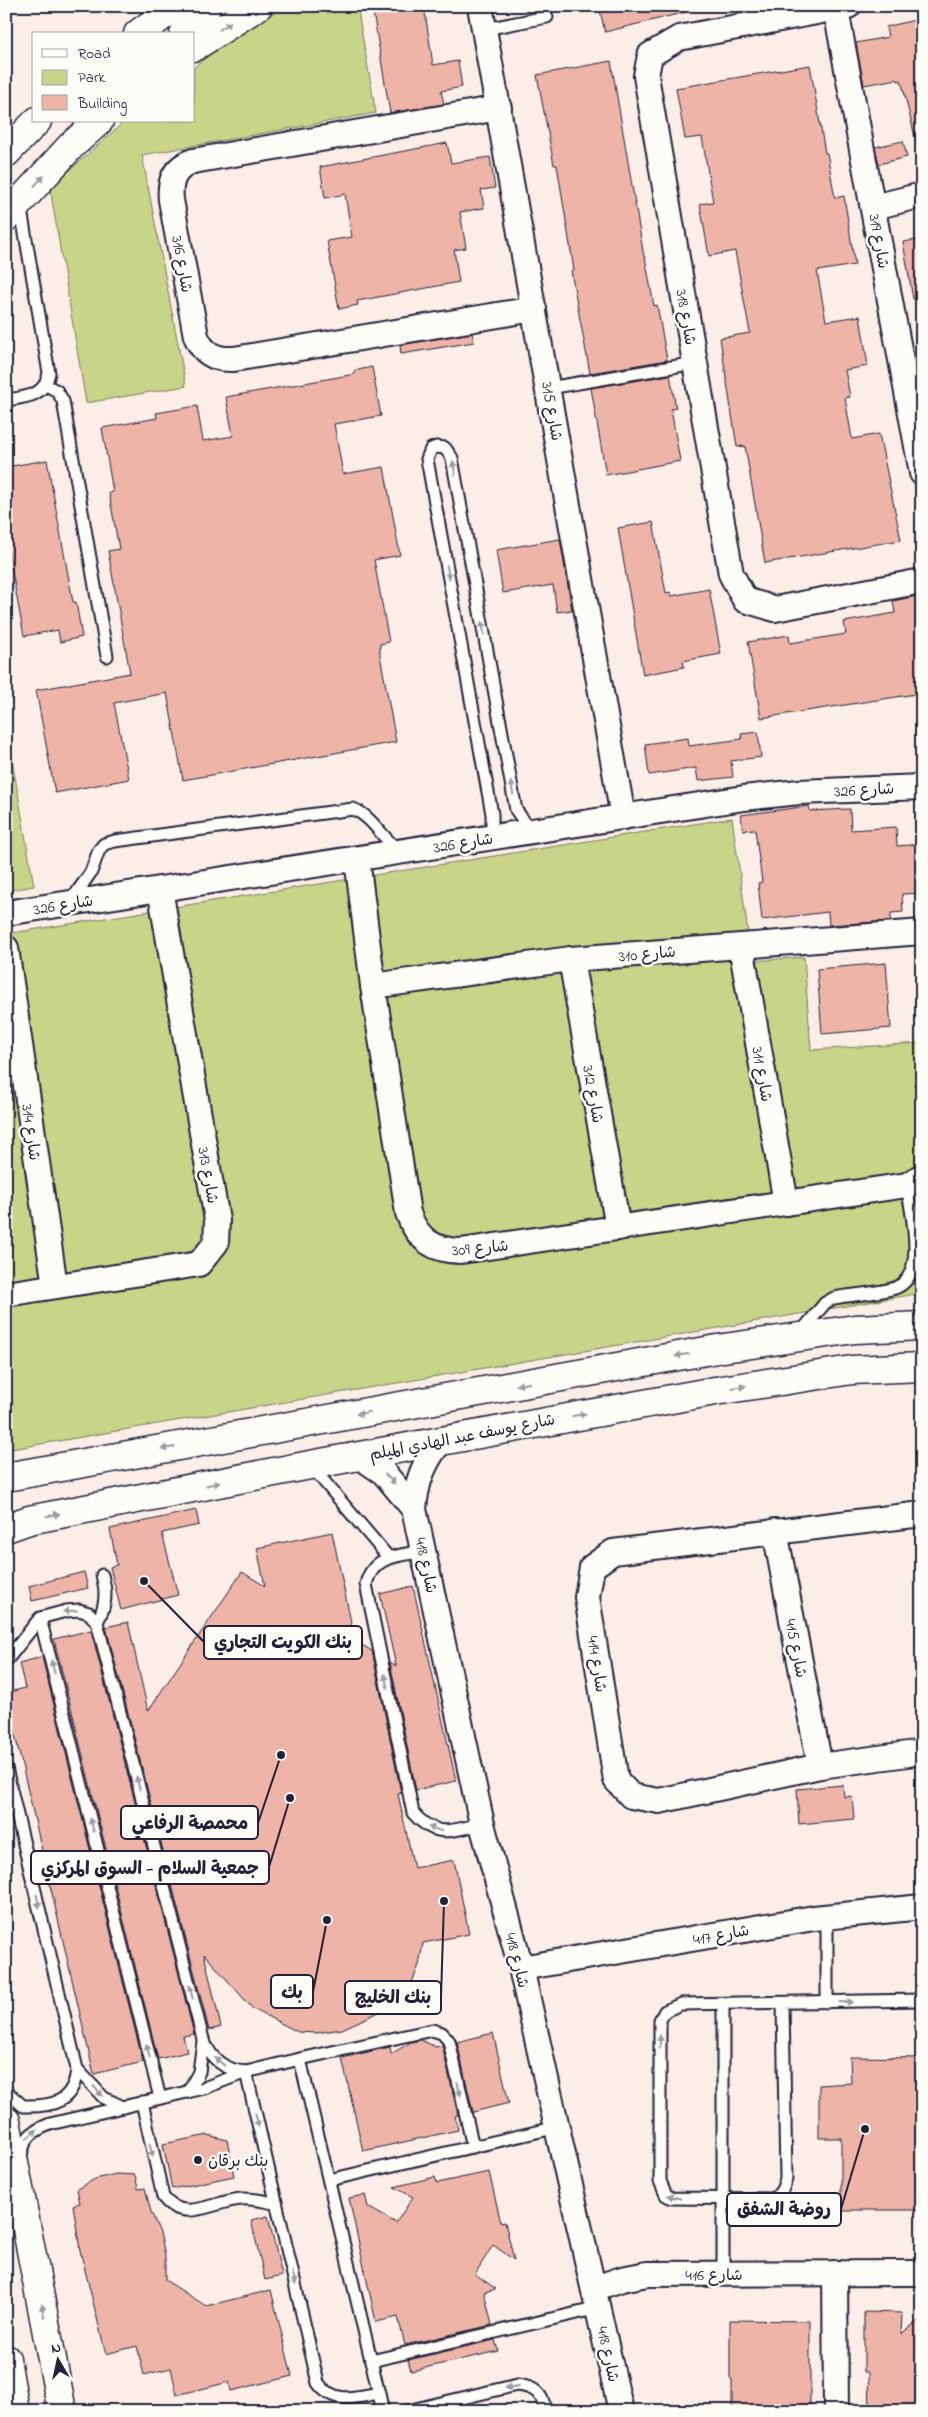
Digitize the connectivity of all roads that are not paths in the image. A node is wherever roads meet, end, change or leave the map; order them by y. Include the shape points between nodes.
1 (176, 6) edge
2 (206, 6) edge
3 (258, 6) edge
4 (480, 6) edge
5 (842, 8) edge
6 (547, 17) dead end
7 (485, 29) junction
8 (141, 32) edge
9 (186, 32) edge
10 (195, 46) edge
11 (498, 108) junction
12 (36, 122) edge
13 (98, 122) edge
14 (6, 153) edge
15 (922, 195) edge
16 (874, 207) junction
17 (13, 209) edge
18 (534, 309) junction
19 (695, 363) junction
20 (46, 385) junction
21 (549, 388) junction
22 (6, 400) edge
23 (922, 473) edge
24 (922, 581) edge
25 (107, 656) dead end
26 (922, 787) edge
27 (623, 817) junction
28 (531, 831) junction
29 (488, 838) junction
30 (401, 852) junction
31 (357, 859) junction
32 (160, 889) junction
33 (70, 903) junction
34 (6, 913) edge
35 (922, 932) edge
36 (741, 946) junction
37 (6, 948) edge
38 (570, 959) junction
39 (373, 986) junction
40 (14, 1059) edge
41 (915, 1180) edge
42 (786, 1203) junction
43 (618, 1228) junction
44 (55, 1286) junction
45 (6, 1294) edge
46 (922, 1326) edge
47 (854, 1329) junction
48 (922, 1336) edge
49 (796, 1338) junction
50 (922, 1367) edge
51 (888, 1368) junction
52 (852, 1370) junction
53 (441, 1440) junction
54 (358, 1456) junction
55 (310, 1465) junction
56 (6, 1477) edge
57 (414, 1508) junction
58 (922, 1514) edge
59 (6, 1528) edge
60 (775, 1531) junction
61 (424, 1551) junction
62 (389, 1558) junction
63 (102, 1575) dead end
64 (40, 1618) junction
65 (97, 1622) junction
66 (6, 1661) edge
67 (922, 1752) edge
68 (820, 1766) junction
69 (6, 1768) edge
70 (482, 1824) junction
71 (922, 1907) edge
72 (827, 1916) junction
73 (520, 1968) junction
74 (922, 2000) edge
75 (827, 2002) junction
76 (783, 2003) junction
77 (723, 2005) junction
78 (203, 2039) junction
79 (300, 2059) junction
80 (77, 2069) junction
81 (246, 2072) junction
82 (6, 2090) edge
83 (188, 2092) junction
84 (160, 2098) junction
85 (142, 2102) junction
86 (123, 2107) junction
87 (6, 2121) edge
88 (558, 2127) junction
89 (473, 2147) junction
90 (18, 2178) junction
91 (329, 2180) junction
92 (722, 2200) junction
93 (276, 2203) junction
94 (835, 2273) junction
95 (922, 2273) edge
96 (723, 2274) junction
97 (597, 2298) junction
98 (6, 2359) edge
99 (371, 2361) junction
100 (379, 2393) junction
101 (15, 2411) edge
102 (62, 2411) edge
103 (383, 2411) edge
104 (407, 2411) edge
105 (546, 2411) edge
106 (622, 2411) edge
107 (836, 2411) edge

1 - 8 street
2 - 9 street via 203,18
10 -> 3 street
4 - 7 street, شارع 315
5 - 16 street, شارع 319
5 - 19 street, شارع 318 via 679,38 650,55 646,76
6 - 7 lane
7 - 11 street, شارع 315
11 - 18 street, شارع 315
11 - 18 street, شارع 316 via 193,161 180,167 172,178 171,200 196,336 204,351 218,358 234,359
12 - 14 street
17 -> 13 street
15 - 16 street
16 - 23 street, شارع 319
17 - 20 lane via 49,366
18 - 21 street, شارع 315
19 - 21 lane
19 - 24 street, شارع 318 via 731,574 745,600 775,609
20 - 22 lane via 36,395
20 - 25 lane via 57,391 63,401
21 - 27 street, شارع 315
26 - 27 street, شارع 326 via 800,792
27 - 28 street, شارع 326
28 - 29 street, شارع 326
28 -> 29 lane via 516,810 452,458 445,448 436,447 428,459 492,814
29 - 30 street, شارع 326
30 - 31 street, شارع 326
30 - 33 lane via 369,819 353,809 115,841 104,844 99,850 91,872
31 - 32 street, شارع 326
31 - 39 street, شارع 309
32 - 33 street, شارع 326
32 - 44 street, شارع 313 via 217,1220 216,1243 199,1264
33 - 34 street, شارع 326
35 - 36 street, شارع 310
36 - 38 street, شارع 310
36 - 42 street, شارع 311
37 - 40 street, شارع 314
38 - 39 street, شارع 310
38 - 43 street, شارع 312
39 - 43 street, شارع 309 via 408,1213 418,1234 437,1248 461,1251
40 - 44 street, شارع 314
41 - 42 street, شارع 309
41 - 49 lane via 918,1256 908,1280 897,1288 825,1302
42 - 43 street, شارع 309
44 - 45 street, شارع 313
46 - 47 street
47 - 49 street
47 - 52 street via 861,1351
48 - 51 street via 903,1336 892,1341
49 -> 56 street via 717,1349
50 - 51 street, شارع يوسف عبد الهادي الميلم
51 - 52 street, شارع يوسف عبد الهادي الميلم
53 -> 52 street, شارع يوسف عبد الهادي الميلم
53 - 54 street, شارع يوسف عبد الهادي الميلم
53 - 57 street, شارع 418 via 421,1472
54 - 55 street, شارع يوسف عبد الهادي الميلم
54 -> 57 street, شارع 418 via 384,1473
59 -> 55 street, شارع يوسف عبد الهادي الميلم via 29,1520
55 - 62 lane
57 - 61 street, شارع 418
58 - 60 street, شارع 414
60 - 68 street, شارع 415
60 - 68 street, شارع 414 via 613,1552 592,1567 587,1597 616,1780 631,1796 659,1801
61 - 62 lane
61 - 70 street, شارع 418
70 -> 62 lane via 442,1831 430,1828 413,1813 366,1584 369,1571
63 - 65 lane via 105,1604
65 -> 64 lane via 89,1613 78,1610
64 - 66 lane
84 -> 64 lane
78 -> 65 lane
67 - 68 street, شارع 414
69 -> 80 lane
70 - 73 street, شارع 418
71 - 72 street, شارع 417
72 - 73 street, شارع 417
72 - 75 lane
73 - 88 street, شارع 418
75 -> 74 lane
75 - 76 lane
76 - 77 lane
76 - 92 lane via 786,2179 783,2189 771,2199
77 - 92 lane
92 -> 77 lane via 672,2198 662,2187 660,2020 665,2011 681,2004
81 -> 78 lane via 219,2063
78 - 83 lane via 199,2072
79 - 81 lane
79 -> 89 lane via 432,2030 442,2034 449,2041
79 - 91 lane
80 - 82 lane via 76,2081 69,2094 58,2102 23,2106
80 -> 86 lane via 104,2098
81 - 83 lane via 220,2084
81 -> 93 lane
83 - 84 lane
84 - 85 lane
85 - 86 lane
85 -> 93 lane via 163,2197 169,2205 191,2211 242,2198
90 -> 86 lane via 24,2140 33,2130
87 - 90 street
88 - 89 lane
88 - 97 street, شارع 418
89 - 91 lane
102 -> 90 street
91 - 99 lane
92 - 96 lane
93 -> 100 lane via 318,2383 325,2392 338,2398
94 - 95 street, شارع 416
94 - 96 street, شارع 416
94 - 107 street
96 - 97 street, شارع 416 via 647,2274 622,2279
97 - 99 lane
97 - 106 street, شارع 418
98 - 101 street
99 - 100 lane
100 - 103 lane
105 -> 104 lane via 538,2391 517,2385

